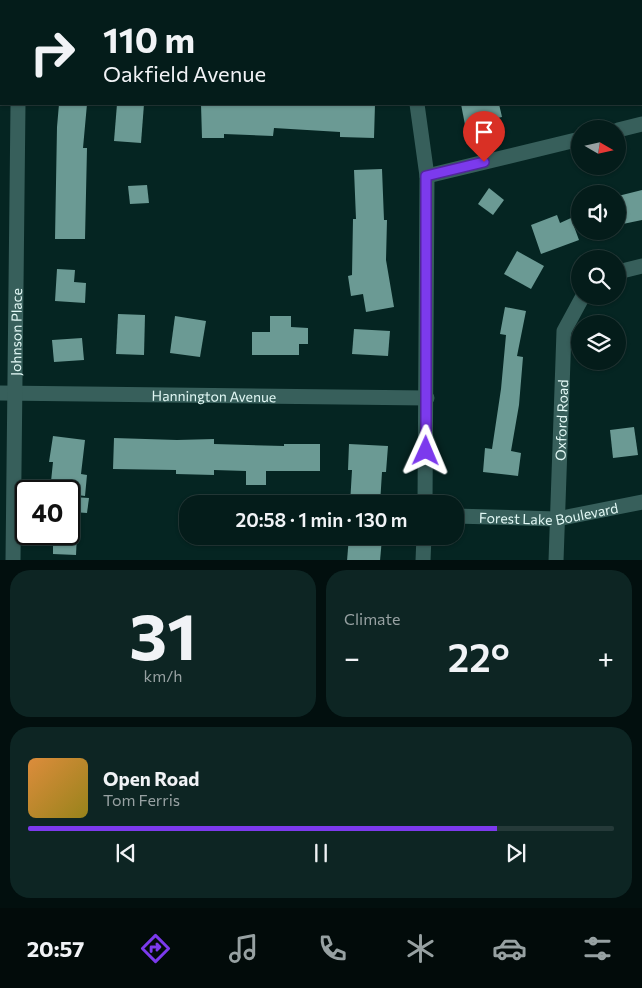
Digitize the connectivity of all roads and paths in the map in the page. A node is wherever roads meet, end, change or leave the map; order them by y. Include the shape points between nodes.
1 (18, 105) edge
2 (417, 105) edge
3 (642, 124) edge
4 (626, 128) edge
5 (571, 141) edge
6 (426, 176) junction
7 (642, 266) edge
8 (626, 270) edge
9 (578, 305) edge
10 (8, 393) edge
11 (427, 398) junction
12 (426, 495) edge
13 (642, 502) edge
14 (464, 516) edge
15 (557, 519) junction
16 (424, 545) edge
17 (13, 560) edge
18 (423, 560) edge
19 (556, 560) edge

1 - 10 street, Johnson Place
2 - 6 street
3 - 4 street
5 - 6 street
6 - 11 street
7 - 8 street
9 - 15 street, Oxford Road via 564,331
10 - 11 street, Hannington Avenue
10 - 17 street, Johnson Place
11 - 12 street
13 - 15 street, Forest Lake Boulevard
14 - 15 street, Forest Lake Boulevard
15 - 19 street, Oxford Road
16 - 18 street

